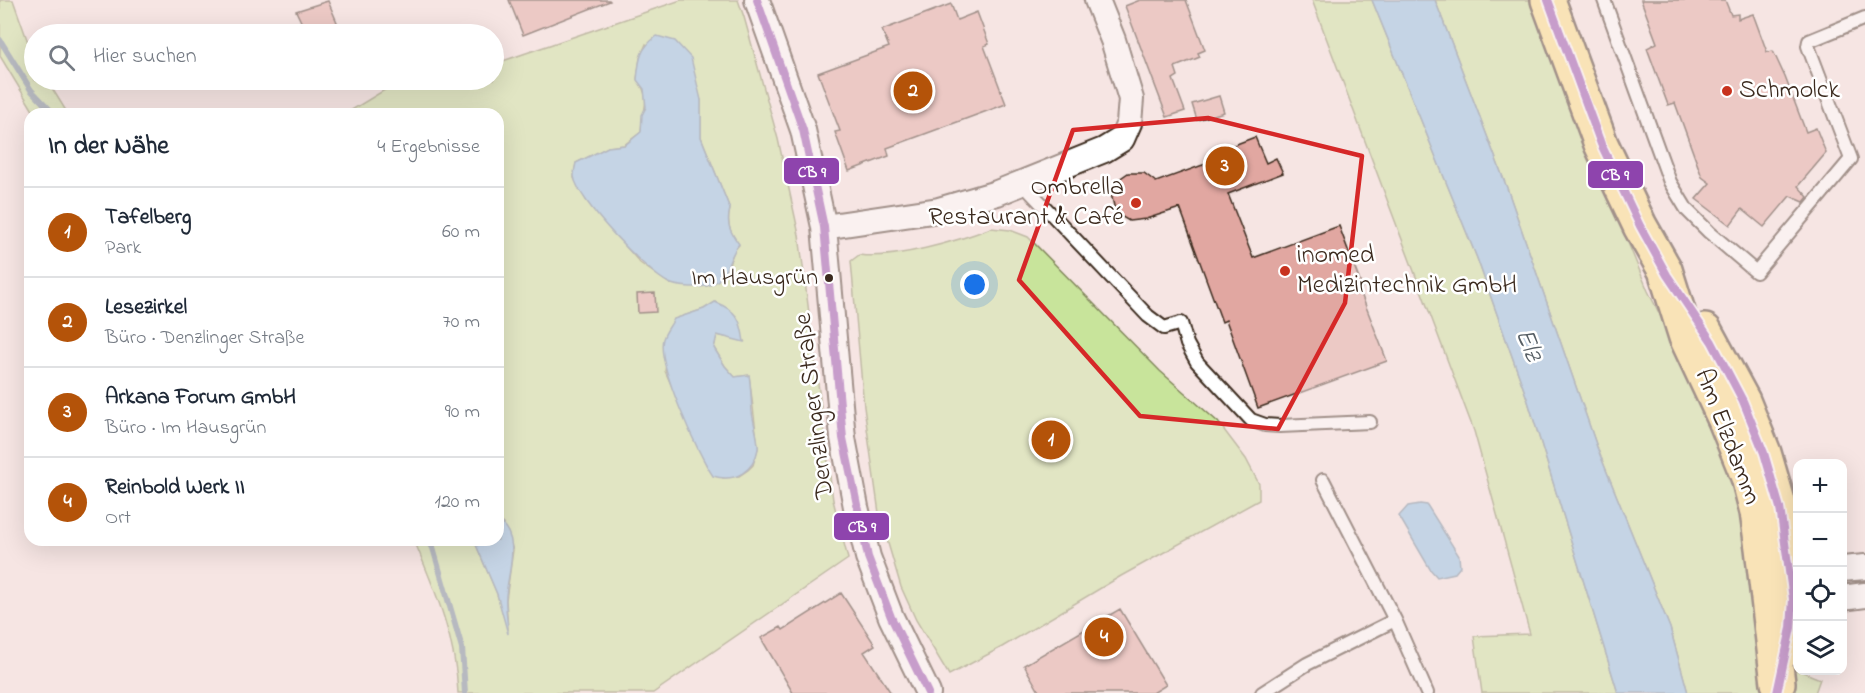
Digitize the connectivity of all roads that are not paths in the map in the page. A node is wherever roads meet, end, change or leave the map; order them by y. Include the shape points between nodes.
1 (757, 0) edge
2 (1097, 0) edge
3 (1548, 0) edge
4 (1604, 0) edge
5 (1865, 18) edge
6 (1022, 183) junction
7 (824, 227) junction
8 (1370, 422) dead end
9 (1323, 480) dead end
10 (1865, 567) edge
11 (1847, 569) edge
12 (1782, 579) edge
13 (1395, 620) junction
14 (1784, 673) edge
15 (928, 693) edge
16 (1262, 693) edge
17 (1427, 693) edge

1 - 7 street, Denzlinger Straße via 803,130
2 - 6 street via 1131,99 1122,139
3 - 12 main road, Am Elzdamm via 1601,144 1640,226 1712,342 1743,401 1764,453 1769,510
4 - 5 lane via 1671,182 1687,210 1756,273 1851,159 1808,46 1809,41
6 - 7 street via 939,210
6 - 8 lane via 1148,316 1164,328 1181,323 1197,362 1251,420 1280,426
7 - 15 street, Denzlinger Straße via 842,426 856,507 868,557 891,617
9 - 13 lane
10 - 11 street
12 - 14 main road, Am Elzdamm via 1791,628
13 - 16 lane via 1307,664
13 - 17 lane

